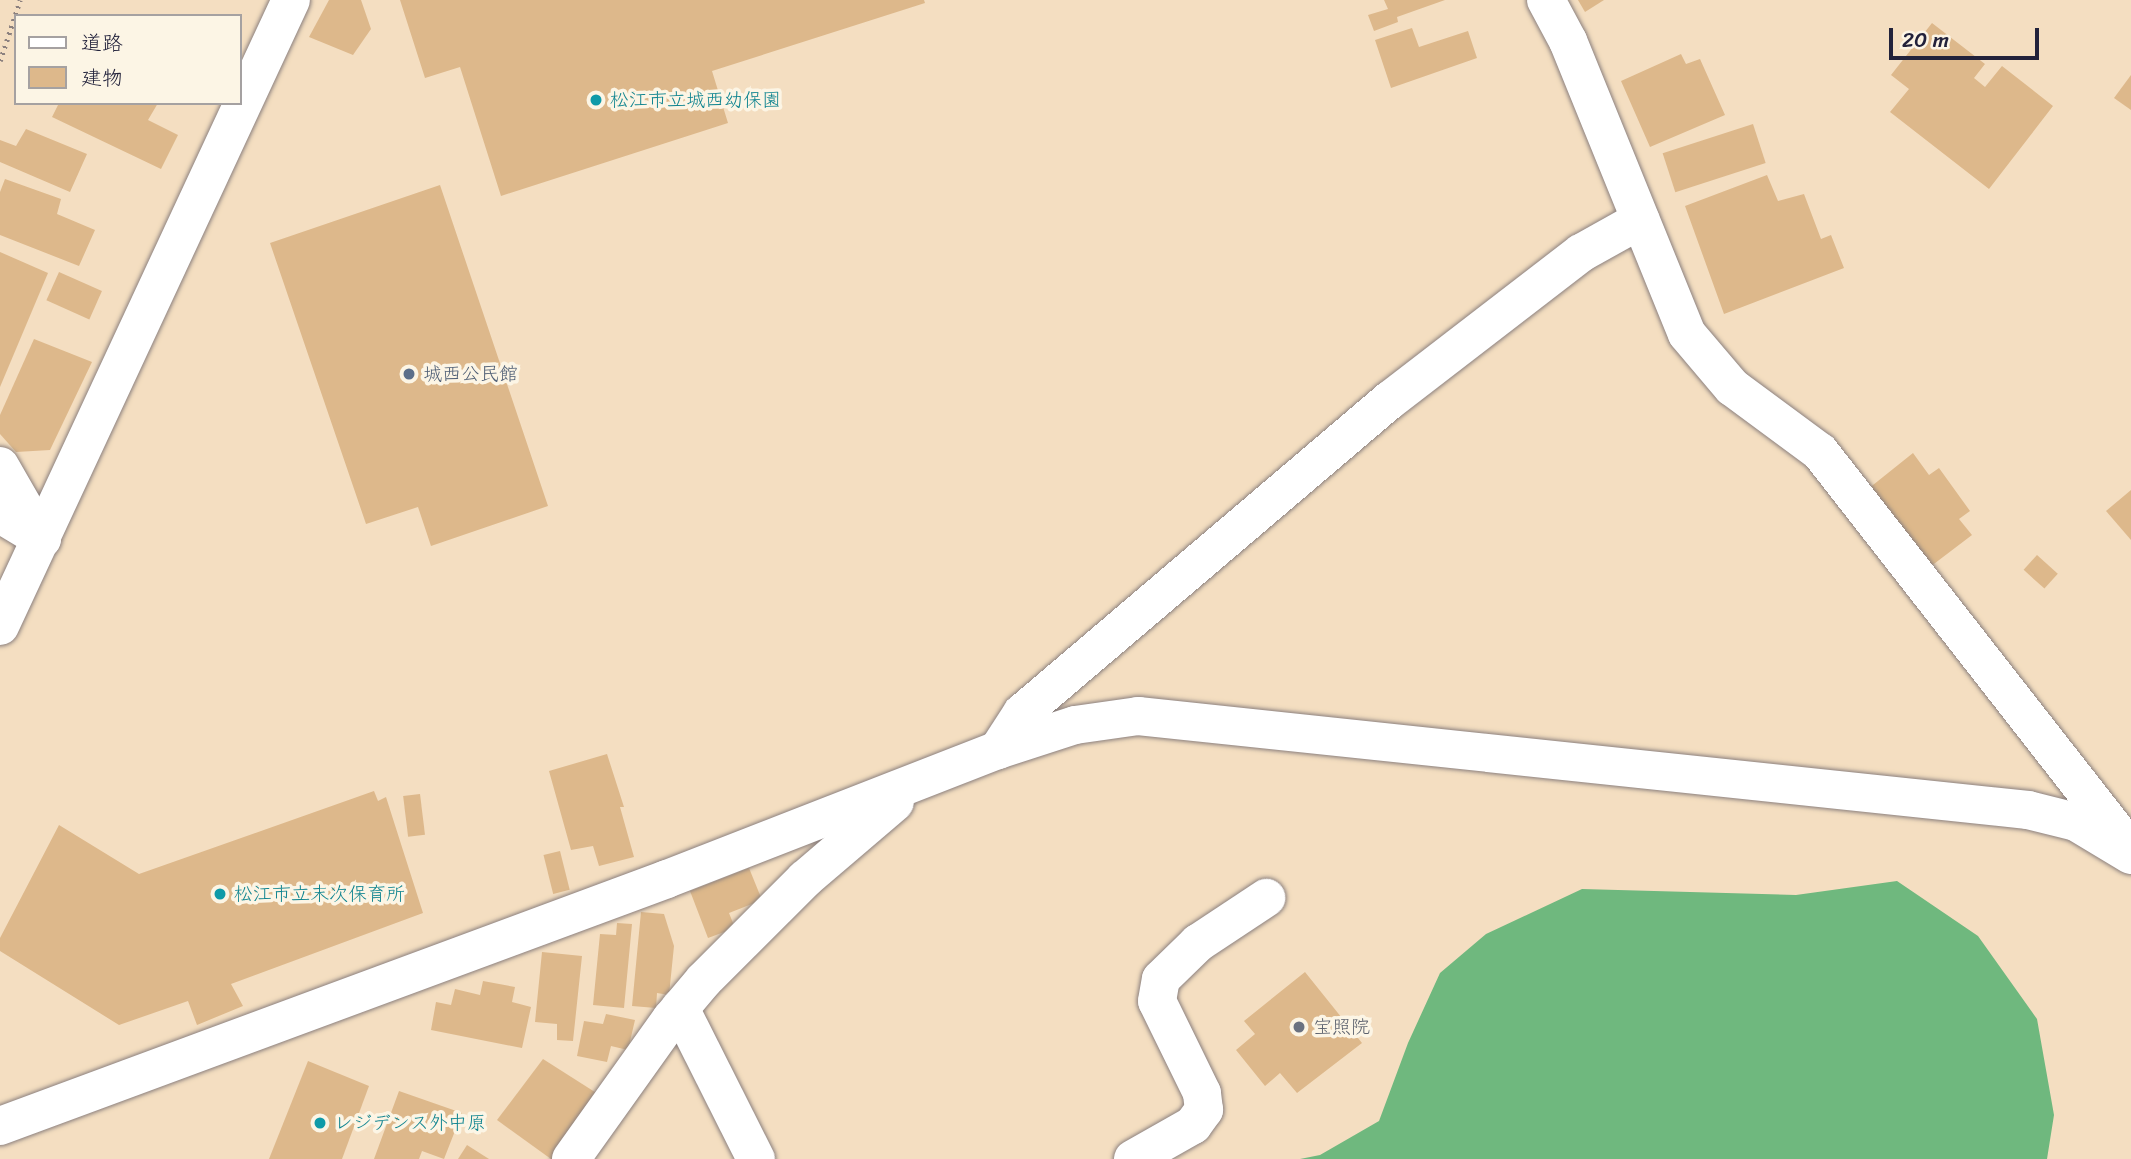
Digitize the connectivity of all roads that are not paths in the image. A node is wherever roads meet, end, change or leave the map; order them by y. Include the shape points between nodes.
1 (291, 0) edge
2 (1546, 0) edge
3 (1640, 220) junction
4 (0, 466) edge
5 (0, 514) edge
6 (42, 539) junction
7 (0, 541) edge
8 (0, 626) edge
9 (998, 750) junction
10 (921, 781) junction
11 (2131, 852) edge
12 (1266, 898) dead end
13 (680, 1008) junction
14 (0, 1126) edge
15 (571, 1159) edge
16 (757, 1159) edge
17 (1133, 1159) edge

1 - 6 street
2 - 3 street via 1568,41
3 - 9 street via 1581,253 1390,400 1022,713
3 - 11 street via 1687,334 1732,387 1820,452
4 - 6 street
5 - 6 street
6 - 7 street
6 - 8 street
9 - 10 street
9 - 11 street via 1075,725 1138,716 2028,810 2076,821
10 - 13 street via 805,878
10 - 14 street
12 - 17 street via 1198,943 1161,979 1157,1001 1202,1093 1203,1110 1193,1125
13 - 15 street
13 - 16 street

